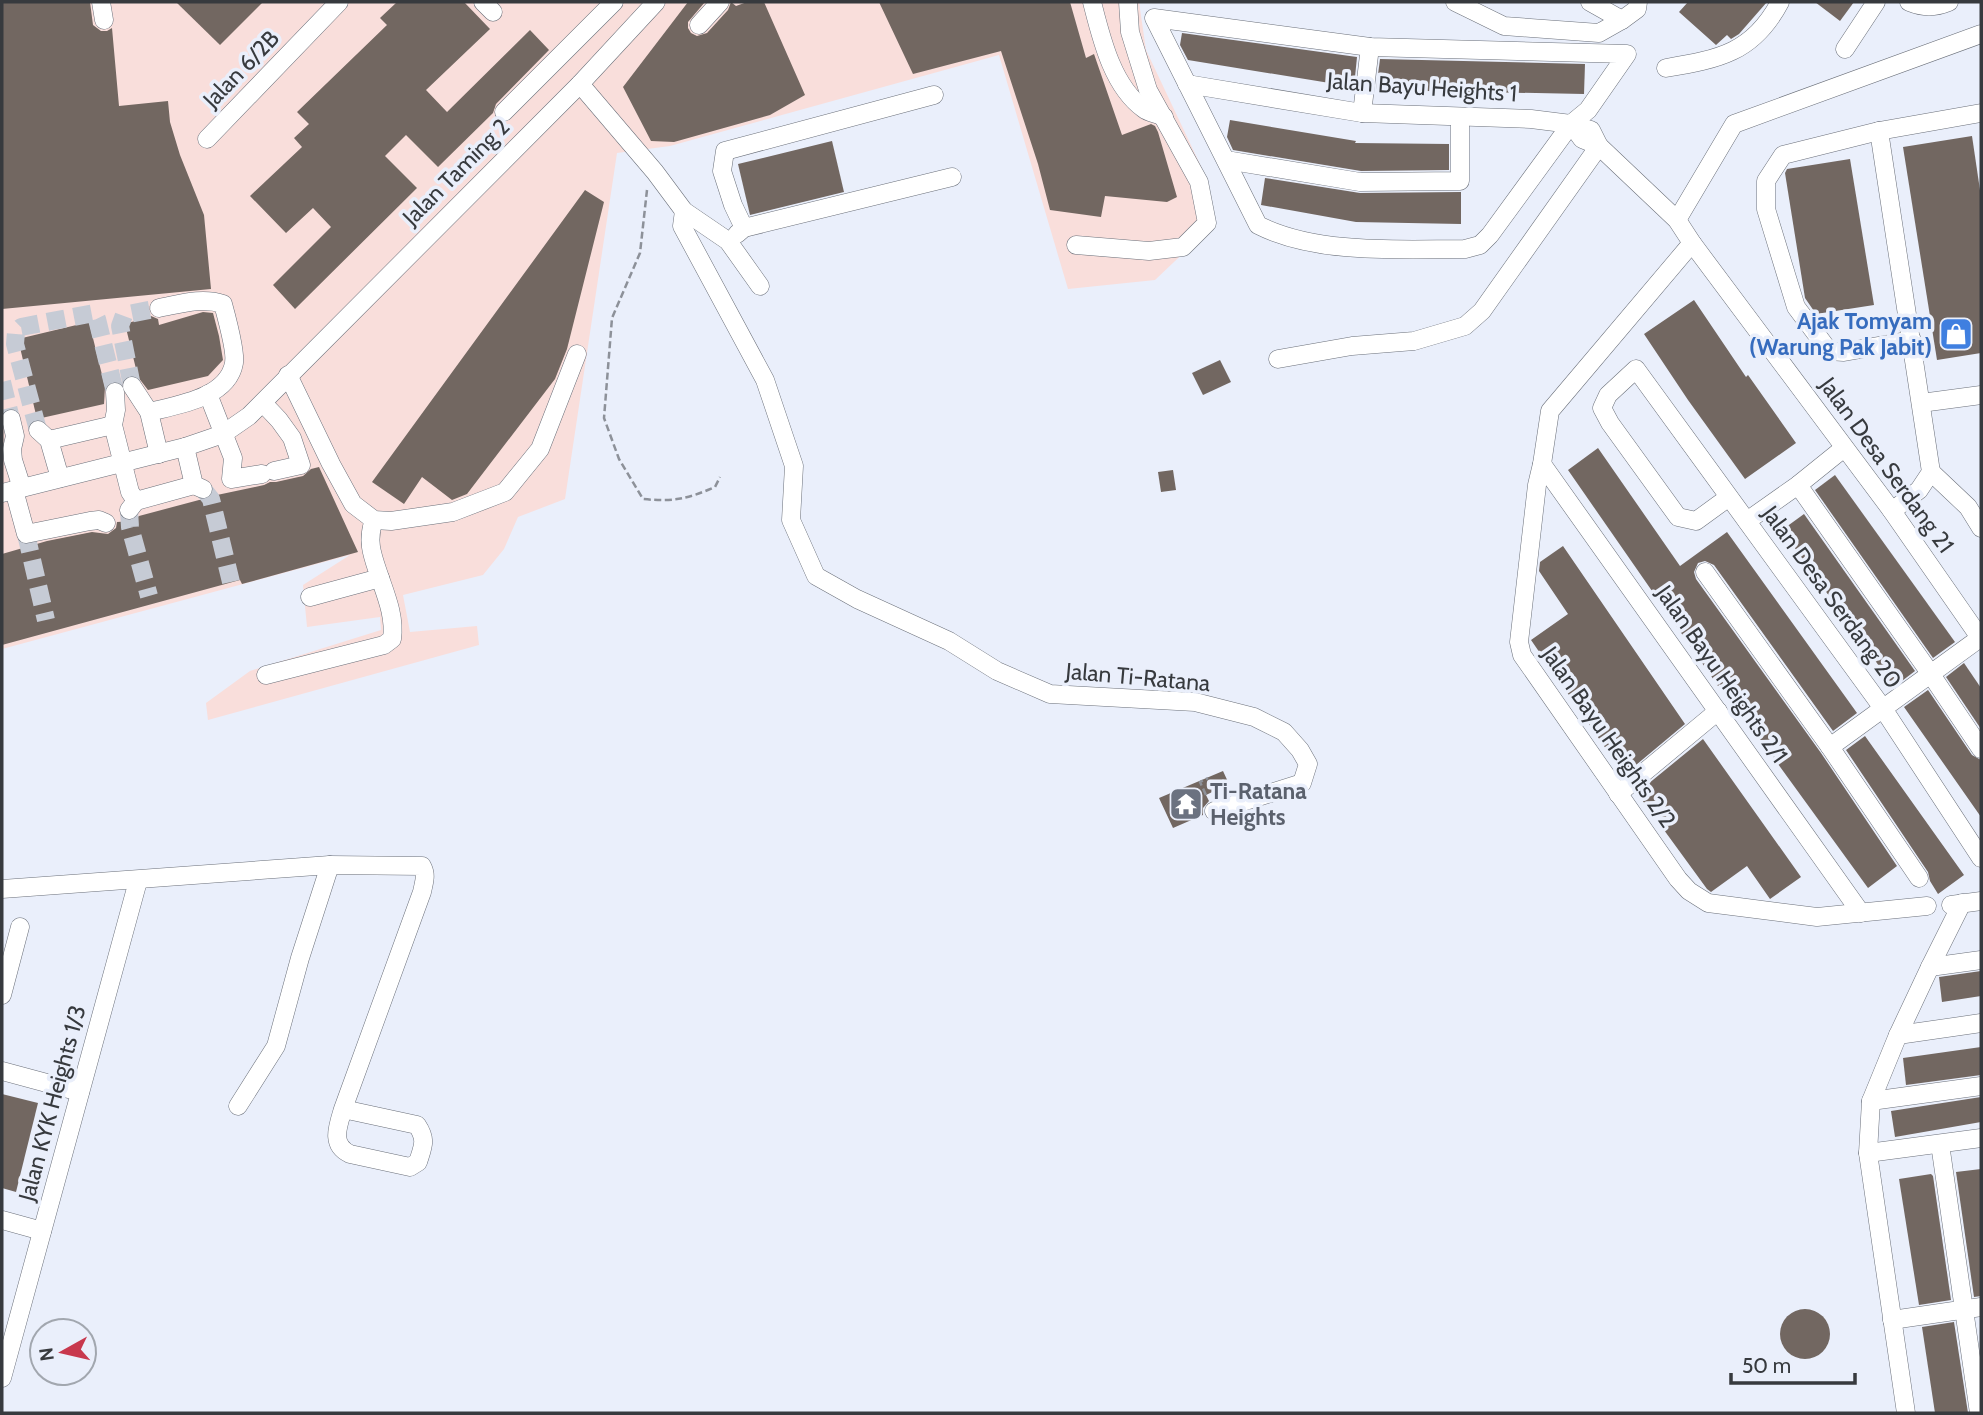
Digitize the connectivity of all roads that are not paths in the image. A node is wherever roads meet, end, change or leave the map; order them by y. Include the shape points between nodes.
1 (101, 2) edge
2 (614, 2) edge
3 (656, 2) edge
4 (720, 2) edge
5 (1092, 2) edge
6 (1128, 2) edge
7 (1455, 2) edge
8 (1590, 2) edge
9 (1638, 2) edge
10 (1780, 2) edge
11 (1876, 2) edge
12 (1909, 2) edge
13 (1949, 2) edge
14 (334, 3) edge
15 (104, 20) dead end
16 (1622, 20) junction
17 (699, 25) dead end
18 (1981, 34) edge
19 (1370, 47) junction
20 (1845, 49) dead end
21 (1666, 68) dead end
22 (580, 83) junction
23 (1187, 84) junction
24 (934, 95) dead end
25 (504, 112) dead end
26 (1362, 113) junction
27 (1981, 113) edge
28 (1164, 117) junction
29 (1460, 117) junction
30 (1571, 124) junction
31 (1880, 131) junction
32 (207, 139) dead end
33 (1599, 146) junction
34 (1226, 160) junction
35 (952, 177) dead end
36 (684, 211) junction
37 (1677, 220) junction
38 (744, 228) junction
39 (728, 241) junction
40 (1692, 243) junction
41 (1076, 245) dead end
42 (760, 286) dead end
43 (159, 308) tunnel mouth
44 (1912, 340) junction
45 (577, 354) dead end
46 (1278, 359) dead end
47 (288, 375) junction
48 (132, 386) tunnel mouth
49 (115, 392) tunnel mouth
50 (208, 394) junction
51 (1981, 395) edge
52 (1921, 403) junction
53 (263, 404) junction
54 (149, 412) junction
55 (11, 419) tunnel mouth
56 (113, 425) junction
57 (223, 434) junction
58 (185, 447) junction
59 (1844, 448) junction
60 (7, 451) edge
61 (159, 454) junction
62 (123, 462) junction
63 (1542, 464) junction
64 (1931, 472) junction
65 (60, 478) junction
66 (1798, 485) junction
67 (13, 490) edge
68 (1729, 497) junction
69 (1892, 511) junction
70 (374, 520) junction
71 (1747, 521) junction
72 (106, 523) dead end
73 (1981, 528) edge
74 (1705, 572) dead end
75 (380, 578) junction
76 (310, 597) dead end
77 (1981, 638) edge
78 (1930, 673) junction
79 (266, 675) dead end
80 (1882, 707) junction
81 (1718, 711) junction
82 (1830, 747) junction
83 (1981, 749) edge
84 (1618, 794) junction
85 (1214, 811) road end
86 (1981, 858) edge
87 (330, 865) junction
88 (1919, 878) dead end
89 (138, 881) junction
90 (2, 889) edge
91 (1981, 901) edge
92 (1927, 906) dead end
93 (1861, 913) junction
94 (20, 927) dead end
95 (1981, 960) edge
96 (1930, 967) junction
97 (2, 995) edge
98 (1981, 1023) edge
99 (1898, 1035) junction
100 (2, 1071) edge
101 (1981, 1086) edge
102 (80, 1092) junction
103 (1871, 1101) junction
104 (238, 1106) dead end
105 (344, 1109) junction
106 (1981, 1138) edge
107 (1940, 1144) junction
108 (1868, 1153) junction
109 (2, 1220) edge
110 (42, 1231) junction
111 (1972, 1308) edge
112 (1892, 1320) junction
113 (2, 1376) edge
114 (1906, 1413) edge
115 (1979, 1413) edge

1 - 15 street
2 - 25 street
3 - 22 street, Jalan Taming 2
4 - 17 street
5 - 28 street via 1104,49 1124,89 1144,110
6 - 28 street via 1130,32 1148,90
7 - 16 street via 1504,26 1599,33
8 - 16 street
9 - 16 street via 1637,9
10 - 21 street via 1765,26 1745,45 1709,61
11 - 20 street
12 - 13 street via 1923,8
14 - 32 street, Jalan 6/2B
18 - 37 street via 1734,124
19 - 23 street via 1154,18
19 - 26 street
19 - 30 street via 1627,54 1588,110
22 - 36 street
22 - 47 street, Jalan Taming 2
23 - 26 street, Jalan Bayu Heights 1
23 - 34 street
24 - 38 street via 725,151 722,171
26 - 29 street, Jalan Bayu Heights 1
27 - 31 street
28 - 41 street via 1199,182 1207,223 1183,247 1149,251
29 - 30 street, Jalan Bayu Heights 1
29 - 34 street via 1460,181 1360,182
30 - 33 street, Jalan Desa Serdang 21 via 1591,130
30 - 34 street via 1490,235 1480,245 1465,249 1356,248 1284,236 1258,225
31 - 44 street
31 - 44 street via 1783,155 1766,181 1766,209 1796,307 1829,351
33 - 37 street, Jalan Desa Serdang 21
33 - 46 street via 1482,311 1465,326 1414,341
35 - 38 street
36 - 39 street
36 - 85 street, Jalan Ti-Ratana via 682,226 765,380 794,466 791,520 817,576 1049,694 1195,702 1254,716 1284,732 1308,764 1302,783
37 - 40 street, Jalan Desa Serdang 21
38 - 39 street
39 - 42 street
40 - 59 street, Jalan Desa Serdang 21
40 - 63 street, Jalan Bayu Heights 2/2 via 1550,411
43 - 50 street via 197,301 223,304 234,363 225,383
44 - 52 street
45 - 70 street via 540,449 505,492 453,512
47 - 53 street, Jalan Taming 2
47 - 70 street via 353,504
48 - 54 street
49 - 56 street
50 - 54 street
50 - 57 street
51 - 52 street
52 - 64 street
53 - 57 street, Jalan Taming 2
53 - 57 street via 292,438 301,465 231,479 233,458
54 - 61 street
55 - 60 street via 15,436
56 - 62 street
56 - 65 street via 43,435
57 - 58 street, Jalan Taming 2
58 - 61 street, Jalan Taming 2
58 - 62 street via 199,487 133,505
59 - 66 street
59 - 69 street, Jalan Desa Serdang 21
60 - 67 street
61 - 62 street, Jalan Taming 2
62 - 65 street, Jalan Taming 2
63 - 81 street, Jalan Bayu Heights 2/1
63 - 84 street, Jalan Bayu Heights 2/2 via 1519,642 1522,656
64 - 69 street via 1919,491
64 - 73 street via 1968,507
65 - 67 street, Jalan Taming 2
66 - 71 street
66 - 78 street
67 - 72 street via 26,534 90,521
68 - 68 street, Jalan Desa Serdang 20 via 1636,369 1608,395 1602,408 1610,423 1678,517 1696,521
68 - 71 street, Jalan Desa Serdang 20
69 - 77 street, Jalan Desa Serdang 21
70 - 75 street via 369,533
71 - 80 street, Jalan Desa Serdang 20
74 - 82 street
75 - 76 street
75 - 79 street via 394,628 392,639 384,645
77 - 78 street
78 - 80 street
78 - 83 street
80 - 82 street
80 - 86 street, Jalan Desa Serdang 20
81 - 84 street
81 - 93 street, Jalan Bayu Heights 2/1
82 - 88 street
84 - 93 street, Jalan Bayu Heights 2/2 via 1678,878 1708,903 1816,917
87 - 89 street
87 - 104 street via 276,1046
87 - 105 street via 417,865 425,872 422,892
89 - 90 street
89 - 102 street, Jalan KYK Heights 1/3
91 - 96 street via 1955,904
92 - 93 street, Jalan Bayu Heights 2/2
94 - 97 street
95 - 96 street
96 - 99 street
98 - 99 street
99 - 103 street
100 - 102 street
101 - 103 street
102 - 110 street, Jalan KYK Heights 1/3
103 - 108 street
105 - 105 street via 417,1125 423,1135 418,1162 410,1167 343,1151 337,1143 337,1130
106 - 107 street
107 - 108 street
107 - 111 street
108 - 112 street
109 - 110 street
110 - 113 street, Jalan KYK Heights 1/3
111 - 112 street
111 - 115 street
112 - 114 street

